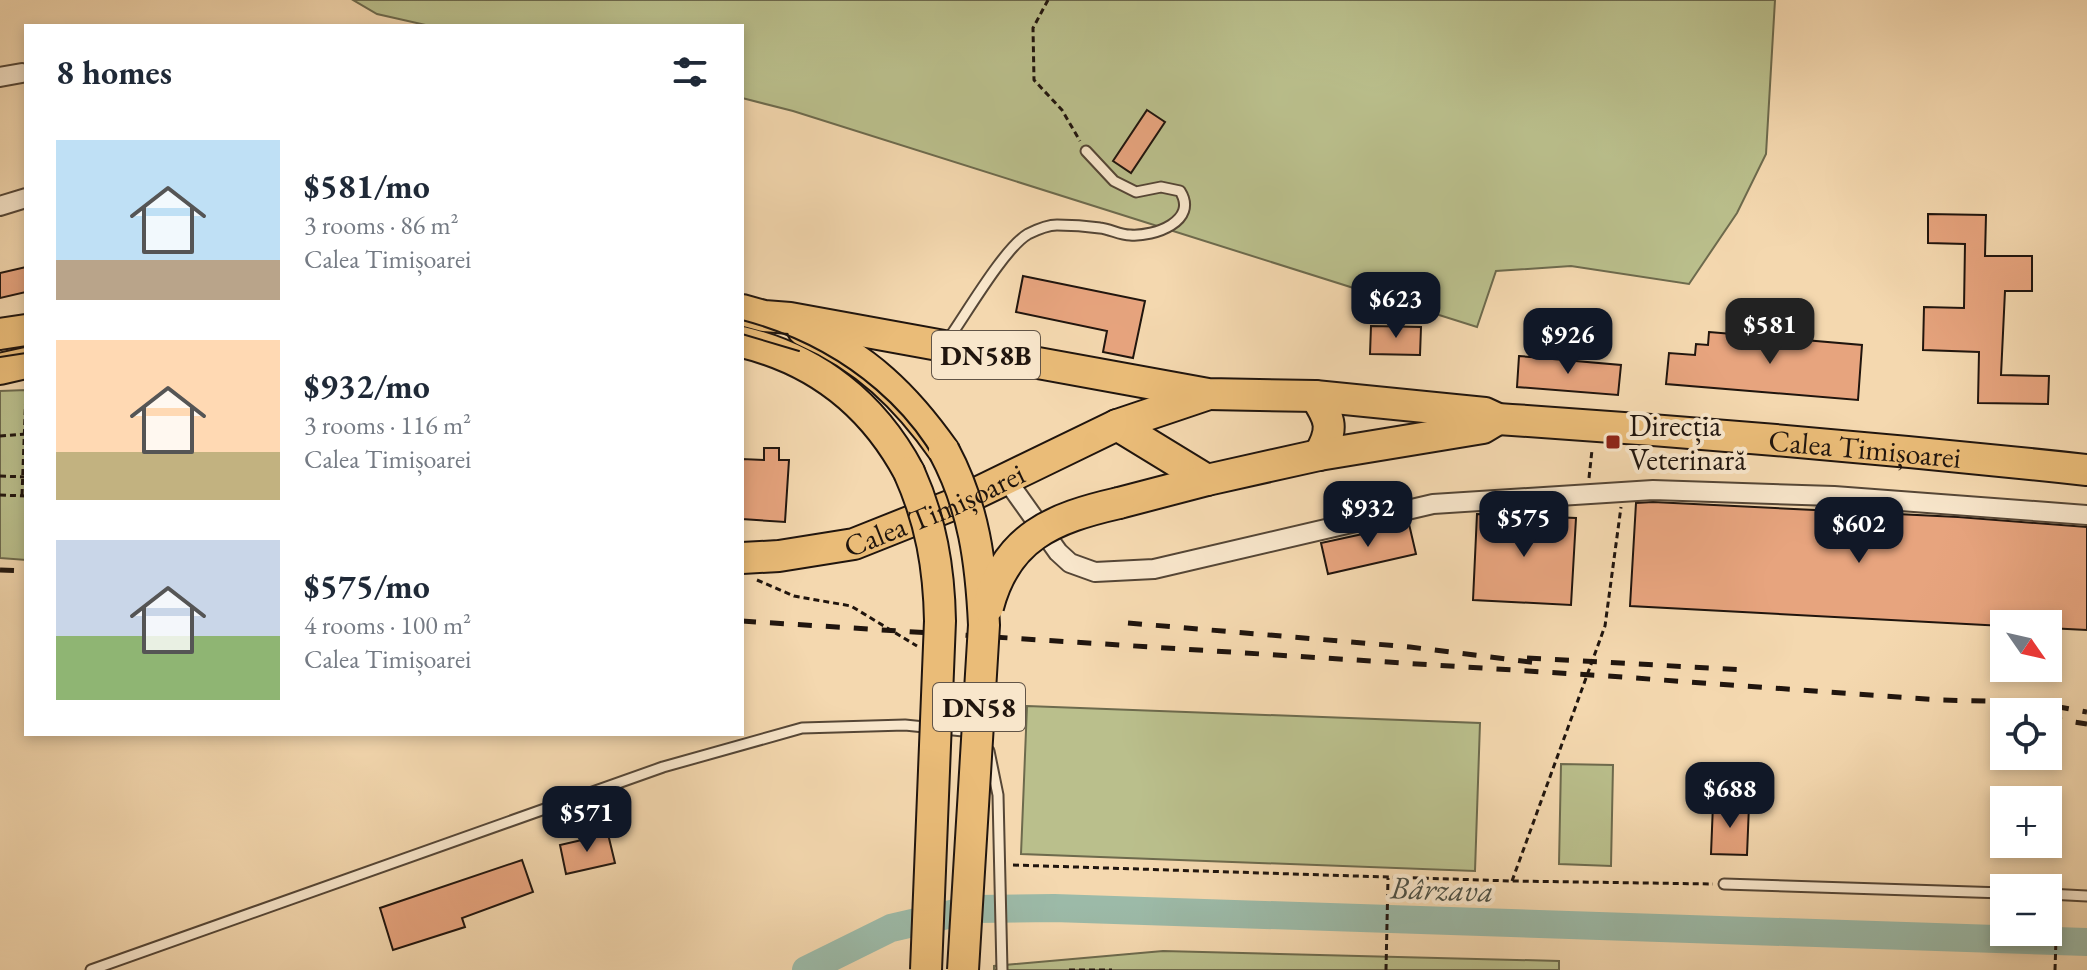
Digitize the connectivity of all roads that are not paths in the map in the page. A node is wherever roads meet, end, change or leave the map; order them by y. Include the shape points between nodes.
1 (22, 73) dead end
2 (0, 77) edge
3 (1086, 151) road end
4 (24, 199) edge
5 (0, 206) edge
6 (753, 313) edge
7 (24, 330) edge
8 (0, 334) edge
9 (744, 342) edge
10 (943, 347) junction
11 (24, 364) edge
12 (0, 371) edge
13 (24, 376) edge
14 (1208, 394) junction
15 (1315, 396) junction
16 (1153, 413) junction
17 (1498, 419) junction
18 (1117, 425) junction
19 (1150, 445) junction
20 (1319, 455) junction
21 (2087, 470) edge
22 (1006, 479) junction
23 (1207, 480) junction
24 (2087, 515) edge
25 (748, 569) edge
26 (984, 625) junction
27 (1724, 884) road end
28 (1990, 893) edge
29 (2062, 895) edge
30 (2087, 896) edge
31 (91, 970) edge
32 (926, 970) edge
33 (963, 970) edge
34 (1002, 970) edge

1 - 2 street
3 - 10 lane via 1114,181 1136,192 1161,187 1180,191 1186,199 1181,219 1152,234 1054,225 1026,235
4 - 5 street
6 - 10 main road, Calea Timișoarei / DN58B
6 - 26 main road, DN58, bridge via 815,335 871,370 913,408 963,489 981,574
7 - 8 main road
9 - 32 main road, DN58, bridge via 772,349 826,376 870,415 893,442 929,525 940,621
10 - 14 main road, Calea Timișoarei / DN58B
11 - 12 main road
12 - 13 main road
14 - 15 main road, Calea Timișoarei / DN58B
14 - 16 main road, Calea Timișoarei / DN58B
15 - 17 main road, Calea Timișoarei / DN58B via 1485,413
15 - 20 main road via 1330,432
16 - 18 main road, Calea Timișoarei / DN58B
16 - 19 main road
17 - 20 main road, Calea Timișoarei / DN58B via 1483,428
17 - 21 main road, Calea Timișoarei / DN58B
18 - 19 main road
18 - 22 main road, Calea Timișoarei / DN58B
19 - 23 main road
20 - 23 main road, Calea Timișoarei / DN58B
22 - 24 street via 1058,552 1095,572 1154,569 1433,504 1653,490 1834,496
22 - 25 main road, Calea Timișoarei / DN58B via 854,544
23 - 26 main road, Calea Timișoarei / DN58B, bridge via 1045,527 1004,565
26 - 33 main road, DN58, bridge
27 - 28 lane
29 - 30 lane
31 - 34 lane via 663,767 802,728 905,725 963,731 987,744 998,795

